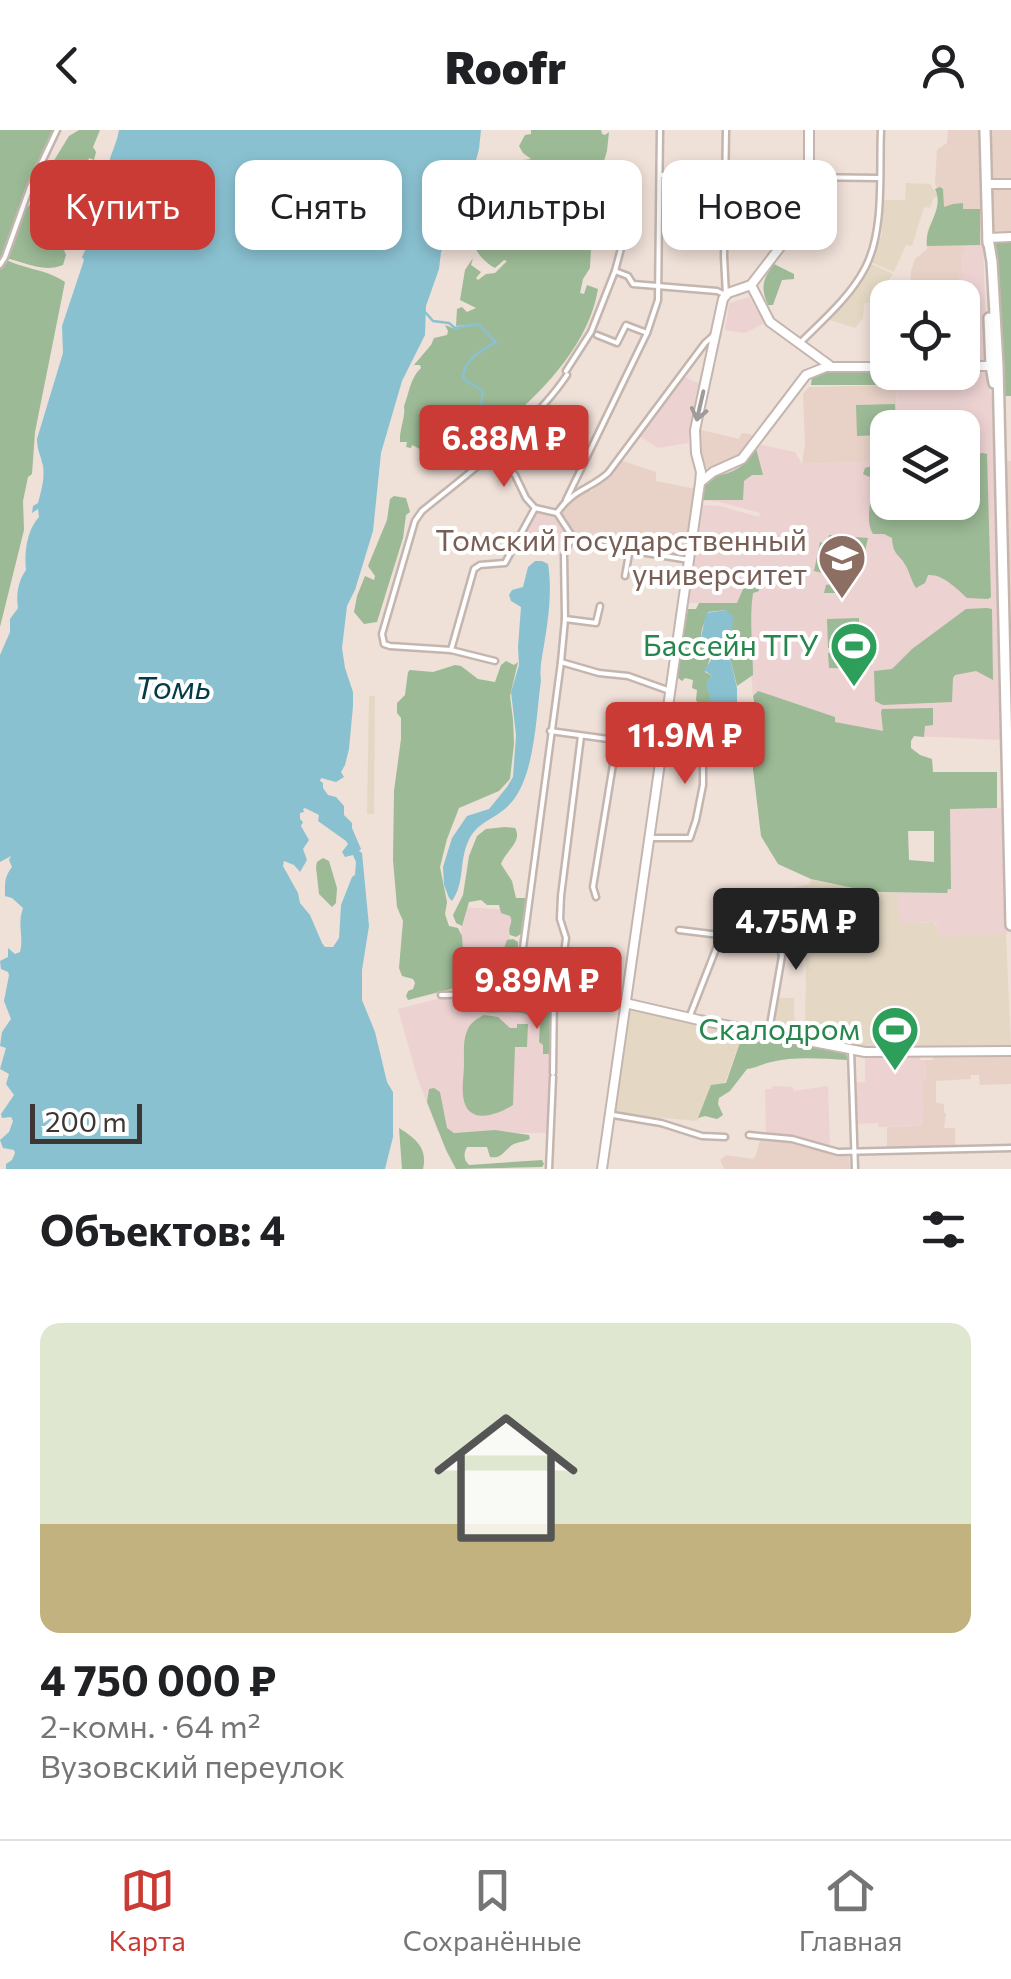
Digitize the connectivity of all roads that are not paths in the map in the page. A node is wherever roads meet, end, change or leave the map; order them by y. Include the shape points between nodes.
1 (57, 130) edge
2 (660, 130) edge
3 (726, 130) edge
4 (809, 130) edge
5 (881, 130) edge
6 (985, 130) edge
7 (726, 160) edge
8 (809, 160) edge
9 (660, 175) joint
10 (837, 178) edge
11 (879, 178) junction
12 (987, 184) junction
13 (1011, 184) edge
14 (1011, 237) edge
15 (988, 238) junction
16 (621, 250) edge
17 (724, 250) edge
18 (778, 250) edge
19 (0, 265) edge
20 (615, 271) junction
21 (754, 281) junction
22 (660, 286) junction
23 (739, 290) junction
24 (726, 295) junction
25 (756, 296) junction
26 (647, 333) junction
27 (716, 333) junction
28 (597, 335) dead end
29 (804, 350) junction
30 (817, 366) junction
31 (980, 366) edge
32 (994, 366) junction
33 (870, 367) edge
34 (806, 375) junction
35 (494, 452) junction
36 (1005, 459) edge
37 (700, 467) junction
38 (713, 472) junction
39 (700, 483) junction
40 (566, 500) junction
41 (535, 508) junction
42 (557, 512) junction
43 (574, 538) junction
44 (629, 554) dead end
45 (689, 560) junction
46 (625, 576) dead end
47 (600, 606) dead end
48 (1007, 618) edge
49 (564, 619) junction
50 (451, 650) junction
51 (495, 660) dead end
52 (561, 662) junction
53 (670, 691) junction
54 (665, 727) junction
55 (550, 731) junction
56 (581, 736) junction
57 (618, 740) junction
58 (662, 746) junction
59 (1009, 771) edge
60 (648, 838) junction
61 (596, 898) dead end
62 (1011, 925) edge
63 (678, 930) dead end
64 (721, 936) junction
65 (556, 992) junction
66 (517, 993) junction
67 (441, 995) dead end
68 (625, 1002) junction
69 (689, 1018) junction
70 (769, 1034) junction
71 (851, 1050) junction
72 (1011, 1051) edge
73 (610, 1115) junction
74 (748, 1135) dead end
75 (725, 1137) dead end
76 (1011, 1148) edge
77 (855, 1152) junction
78 (549, 1169) edge
79 (602, 1169) edge
80 (855, 1169) edge

1 - 19 street
2 - 9 street
3 - 7 street
4 - 8 main road
5 - 11 street
6 - 12 main road
9 - 22 street
10 - 11 street
11 - 29 street via 876,235 866,266
12 - 13 main road
12 - 15 main road
14 - 15 main road
15 - 32 main road
16 - 20 street
17 - 24 street
18 - 21 main road
20 - 22 street via 634,284
20 - 35 street via 591,332 557,389
21 - 23 main road
21 - 25 main road
22 - 24 street
22 - 26 street
23 - 24 main road
23 - 25 main road
24 - 27 main road
25 - 29 main road via 770,322
26 - 28 street via 626,325 616,343
26 - 40 street
27 -> 37 main road via 695,430
27 - 40 street via 608,473
29 - 30 main road
29 - 34 main road
30 - 33 main road
30 - 34 main road
31 - 32 main road
32 - 36 main road
34 - 38 main road via 747,453
35 - 41 street
35 - 50 street via 415,522 382,634 390,646
36 - 48 main road
37 - 38 main road
37 - 39 main road
38 - 39 main road
39 - 45 main road
40 - 42 street
41 - 42 street
41 - 50 street via 505,563 474,569
42 - 43 street
43 - 45 street
43 - 49 street via 564,554
44 - 46 street
45 - 53 main road
47 - 49 street via 596,623
48 - 59 main road
49 - 52 street
50 - 51 street
52 - 53 street
52 - 55 street
53 - 54 main road
54 - 58 main road
54 - 60 street via 702,734 703,785 690,838
55 - 56 street
55 - 66 street
56 - 57 street
56 - 65 street
57 - 58 street
57 - 61 street
58 - 60 main road
59 - 62 main road
60 - 68 main road
63 - 64 street
64 - 69 street
64 - 70 street via 776,942 782,956
65 - 66 street
65 - 68 street
65 - 78 street
66 - 67 street
68 - 69 main road
68 - 73 main road
69 - 70 main road
70 - 71 main road
71 - 72 main road
71 - 77 street
73 - 75 street
73 - 79 main road
74 - 77 street
76 - 77 street
77 - 80 street

